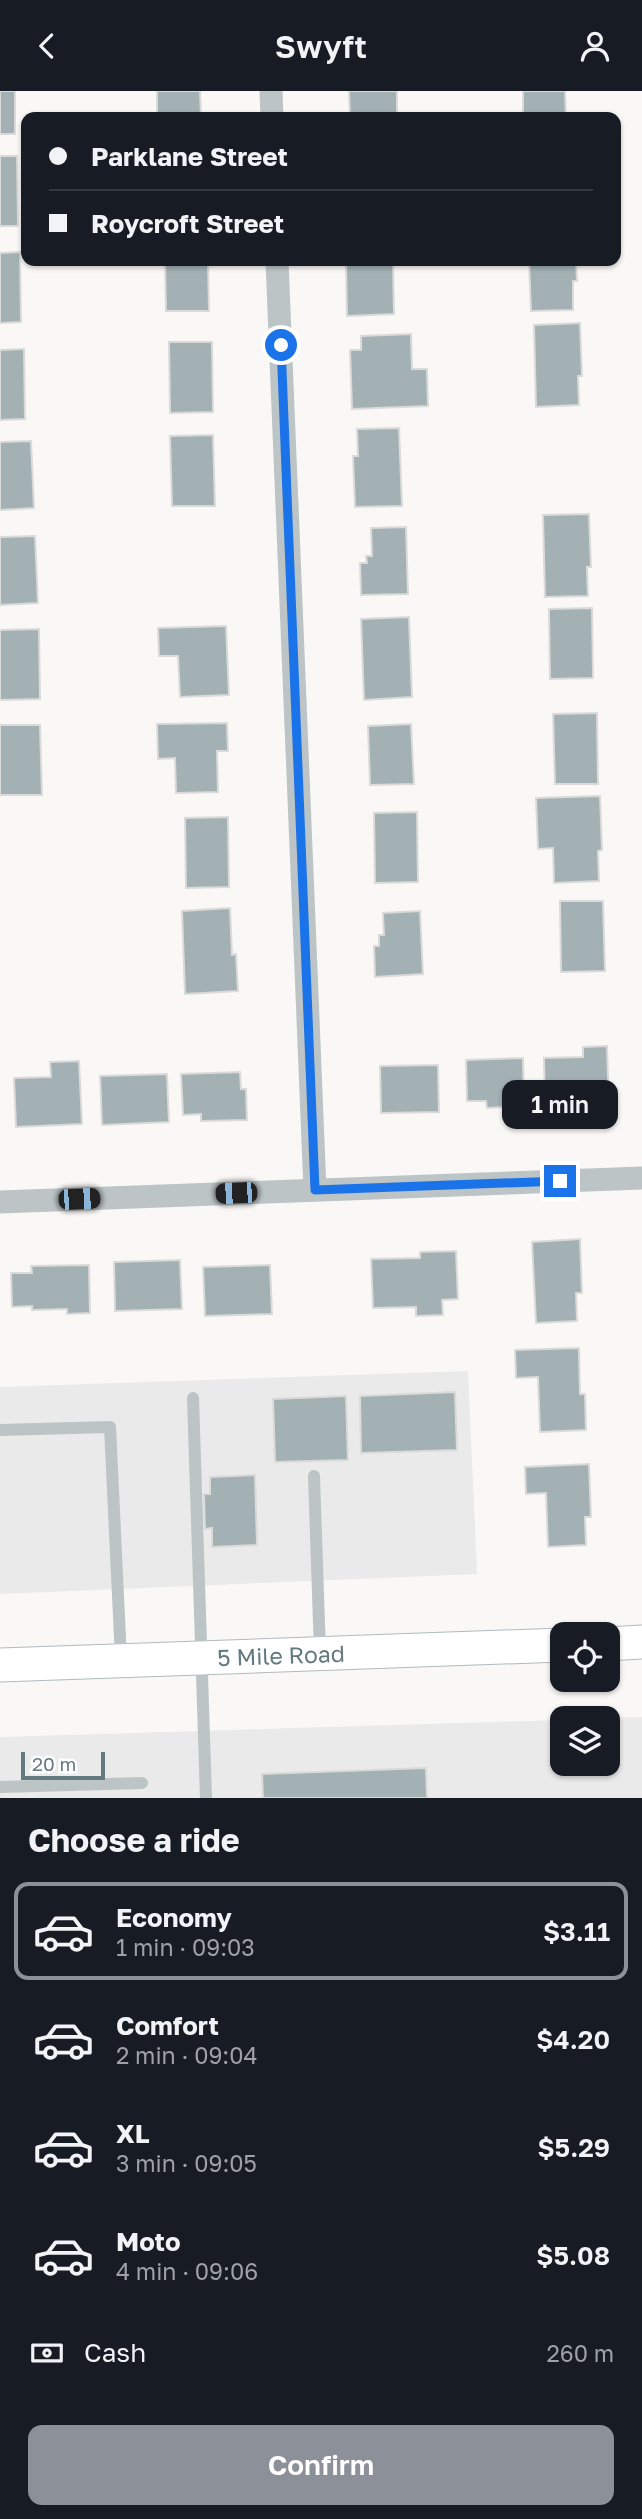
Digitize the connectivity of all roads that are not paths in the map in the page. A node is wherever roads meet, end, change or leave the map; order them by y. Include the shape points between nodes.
1 (271, 91) edge
2 (272, 112) edge
3 (277, 266) edge
4 (642, 1178) edge
5 (315, 1190) junction
6 (0, 1202) edge
7 (193, 1398) dead end
8 (0, 1430) edge
9 (314, 1476) dead end
10 (642, 1642) edge
11 (620, 1643) edge
12 (550, 1645) edge
13 (320, 1654) junction
14 (203, 1658) junction
15 (121, 1661) junction
16 (0, 1665) edge
17 (142, 1783) dead end
18 (0, 1787) edge
19 (206, 1798) edge

1 - 2 street
3 - 5 street
4 - 5 street
5 - 6 street
7 - 14 lane
8 - 15 lane via 110,1427
9 - 13 lane
10 - 11 main road
12 - 13 main road, 5 Mile Road
13 - 14 main road, 5 Mile Road
14 - 15 main road, 5 Mile Road
14 - 19 lane
15 - 16 main road, 5 Mile Road
17 - 18 lane

